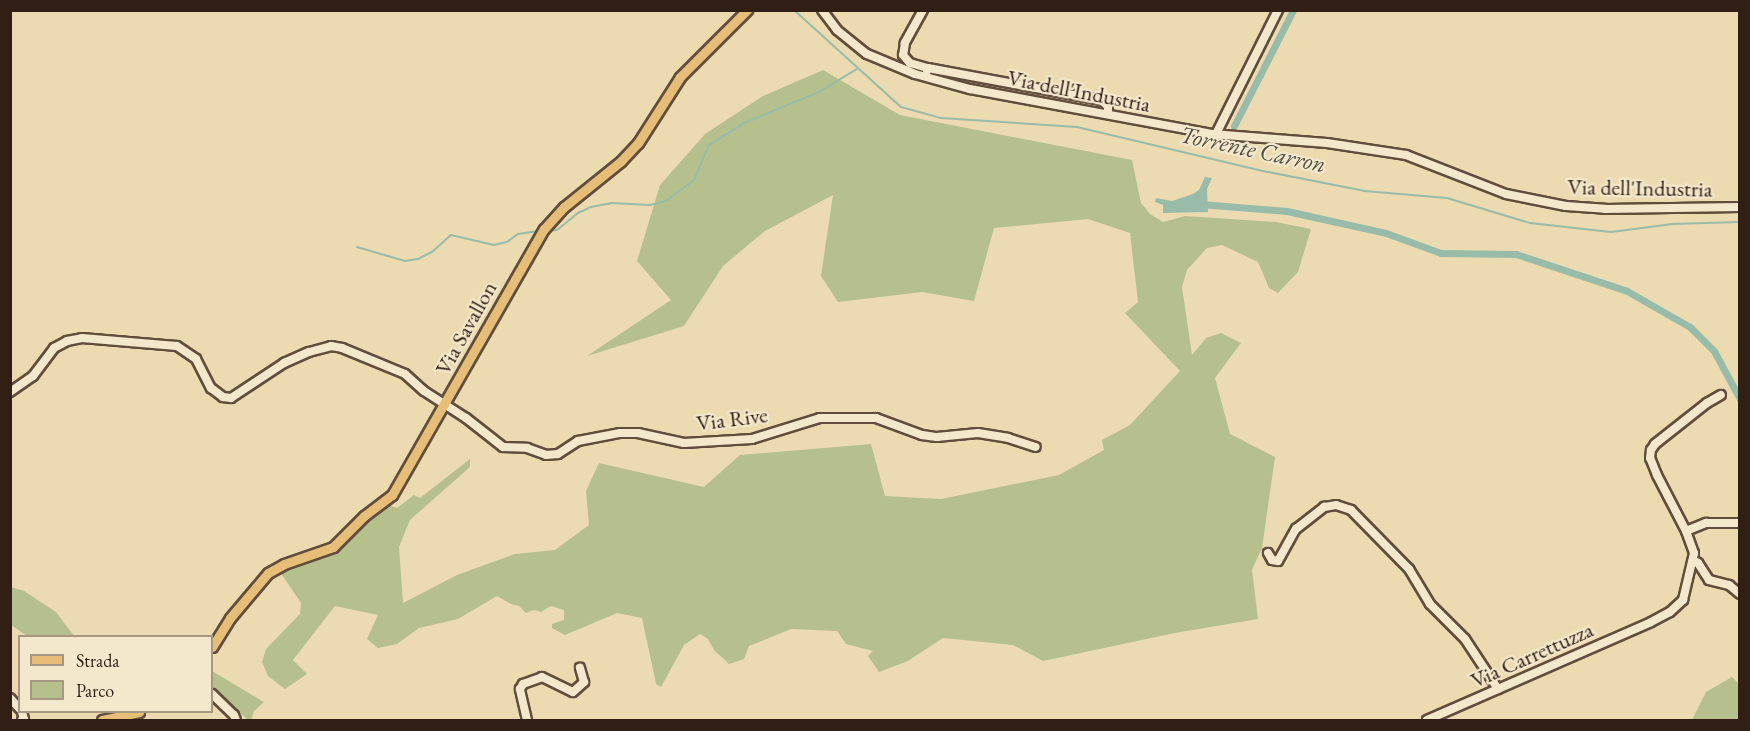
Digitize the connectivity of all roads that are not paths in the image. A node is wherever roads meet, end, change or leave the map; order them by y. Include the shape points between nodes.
1 (747, 10) edge
2 (822, 10) edge
3 (922, 10) edge
4 (1278, 10) edge
5 (928, 68) junction
6 (926, 77) junction
7 (1108, 114) junction
8 (1216, 134) junction
9 (1740, 207) edge
10 (10, 392) edge
11 (1721, 395) dead end
12 (445, 405) junction
13 (1036, 447) dead end
14 (1740, 523) edge
15 (1686, 531) junction
16 (1268, 553) dead end
17 (1693, 560) junction
18 (1740, 594) edge
19 (213, 644) edge
20 (580, 668) dead end
21 (1498, 689) junction
22 (213, 695) edge
23 (131, 713) edge
24 (102, 720) edge
25 (236, 720) edge
26 (527, 720) edge
27 (1427, 720) edge

1 - 12 main road, Via Savallon via 680,77 638,143 564,207 542,232
2 - 6 street, Via dell'Industria via 837,30 867,54
3 - 5 street via 904,43 903,55 910,63
4 - 8 street
5 - 6 street
5 - 7 street via 1101,100 1108,106
6 - 7 street, Via dell'Industria
7 - 8 street, Via dell'Industria
8 - 9 street, Via dell'Industria via 1406,155 1506,194 1566,206
10 - 12 street, Via Rive via 33,376 54,348 90,337 187,350 196,359 206,382 223,397 231,398 284,363 332,346 396,369
11 - 15 street via 1651,450 1657,475
12 - 13 street, Via Rive via 503,447 527,448 546,455 558,454 578,441 620,434 638,433 684,443 752,439 820,418 876,418 922,435 978,433
12 - 19 main road, Via Savallon via 392,495 370,510 333,547 268,573
14 - 15 street via 1706,523
15 - 17 street
16 - 21 street via 1278,561 1296,529 1324,507 1336,505 1351,510 1409,569 1430,604 1465,639
17 - 18 street via 1709,580 1729,585
17 - 21 street, Via Carrettuzza via 1683,600 1670,612
20 - 26 street via 584,682 573,692 542,677 523,684 520,689
21 - 27 street, Via Carrettuzza
22 - 25 street
23 - 24 main road

